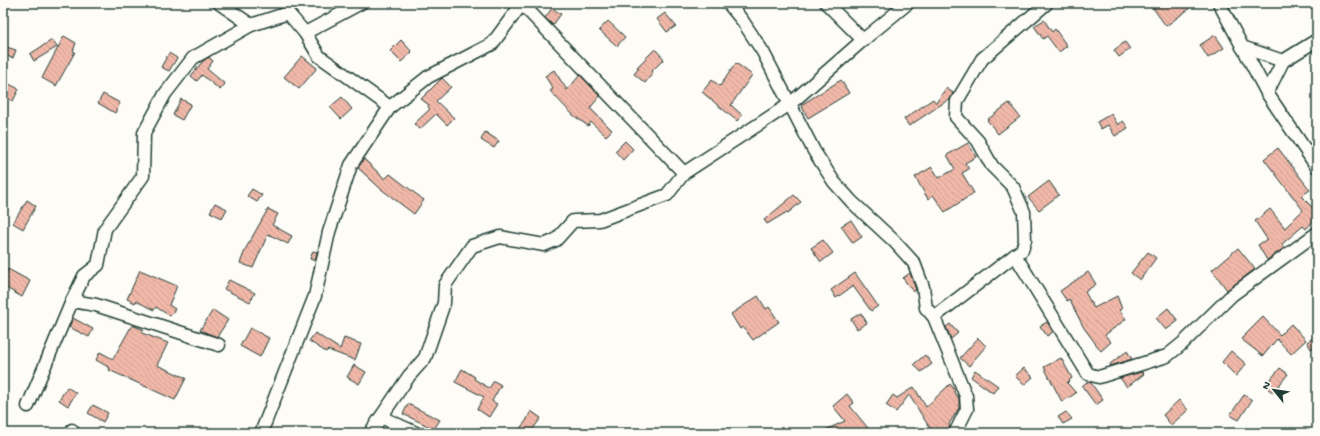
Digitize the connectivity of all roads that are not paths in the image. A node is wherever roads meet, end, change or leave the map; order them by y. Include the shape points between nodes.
1 (219, 3) edge
2 (361, 3) edge
3 (728, 3) edge
4 (826, 3) edge
5 (908, 3) edge
6 (1046, 3) edge
7 (1219, 3) edge
8 (521, 4) edge
9 (251, 25) junction
10 (305, 32) junction
11 (863, 40) junction
12 (1317, 40) edge
13 (1242, 47) junction
14 (1283, 61) junction
15 (1267, 92) junction
16 (790, 104) junction
17 (390, 107) junction
18 (1317, 167) edge
19 (684, 173) junction
20 (1317, 233) edge
21 (1015, 255) junction
22 (72, 301) junction
23 (934, 317) junction
24 (219, 345) dead end
25 (28, 406) dead end
26 (381, 417) junction
27 (261, 433) edge
28 (370, 433) edge
29 (416, 433) edge
30 (956, 433) edge

1 - 9 street
2 - 10 street
3 - 16 street via 763,52
4 - 11 street
5 - 11 street
6 - 21 street via 982,59 957,101 956,117 978,140 992,166 1013,187 1024,212 1025,240 1022,250
7 - 13 street
8 - 17 street via 492,44 428,77
8 - 19 street
9 - 10 street via 288,13
9 - 22 street via 194,58 165,94 144,133 143,176 105,229 98,265 84,276
10 - 17 street via 319,56
11 - 16 street
12 - 14 street
13 - 14 street
13 - 15 street
14 - 15 street
15 - 18 street
16 - 19 street
16 - 23 street via 814,151 834,182 914,263 923,287 926,308
17 - 27 street via 351,165 329,232 315,296
19 - 26 street via 667,195 600,220 573,221 556,240 544,245 500,237 472,246 445,285 444,303 425,358 409,376
20 - 21 street via 1232,295 1166,356 1099,377 1088,374
21 - 23 street
22 - 24 street via 96,305
22 - 25 street
23 - 30 street via 966,396 967,409
26 - 28 street
26 - 29 street

